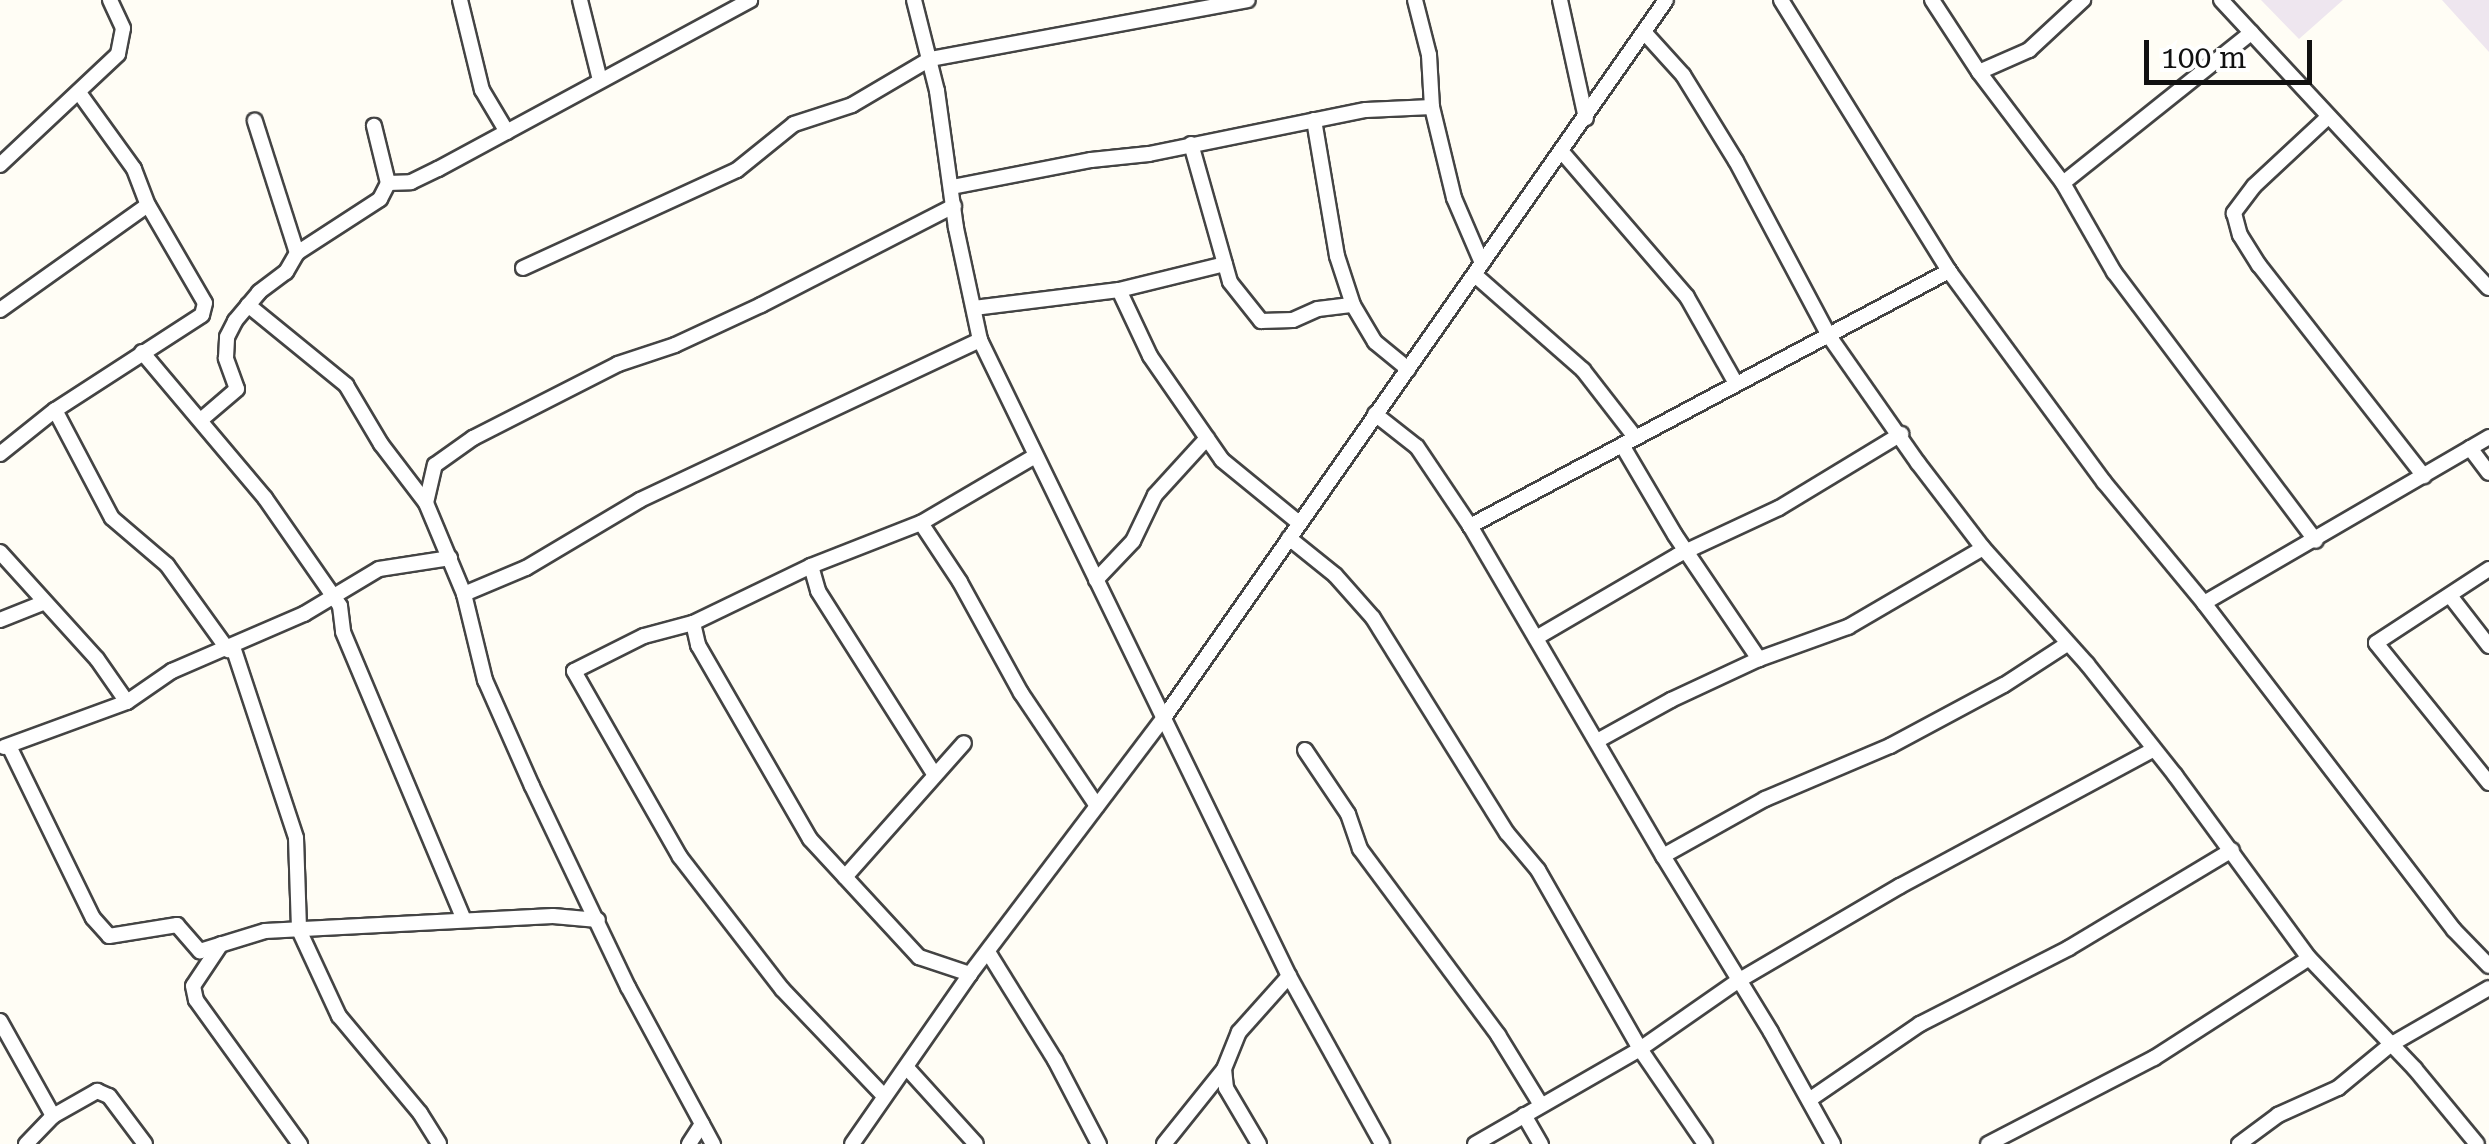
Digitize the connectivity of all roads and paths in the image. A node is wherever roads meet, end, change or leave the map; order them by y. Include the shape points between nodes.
1 (110, 0) edge
2 (460, 0) edge
3 (580, 0) edge
4 (750, 0) edge
5 (914, 0) edge
6 (1248, 0) edge
7 (1415, 0) edge
8 (1560, 0) edge
9 (1666, 0) edge
10 (1781, 0) edge
11 (1932, 0) edge
12 (2083, 0) edge
13 (2221, 0) edge
14 (1644, 32) junction
15 (2251, 33) junction
16 (930, 59) junction
17 (1980, 72) junction
18 (600, 80) junction
19 (80, 94) junction
20 (1432, 107) junction
21 (1586, 118) junction
22 (2328, 118) junction
23 (255, 120) dead end
24 (1314, 120) junction
25 (374, 126) dead end
26 (506, 132) junction
27 (1190, 144) junction
28 (1562, 152) junction
29 (0, 164) edge
30 (388, 182) junction
31 (2062, 183) junction
32 (952, 187) junction
33 (148, 205) junction
34 (954, 206) junction
35 (298, 253) junction
36 (1225, 264) junction
37 (523, 268) dead end
38 (1479, 269) junction
39 (1949, 271) junction
40 (2489, 288) edge
41 (1120, 290) junction
42 (248, 305) junction
43 (1353, 305) junction
44 (974, 308) junction
45 (0, 310) edge
46 (1829, 336) junction
47 (980, 340) junction
48 (142, 352) junction
49 (1408, 369) junction
50 (1735, 382) junction
51 (55, 410) junction
52 (1375, 414) junction
53 (202, 419) junction
54 (1901, 434) junction
55 (2489, 437) edge
56 (1207, 438) junction
57 (1628, 441) junction
58 (2470, 448) junction
59 (0, 454) edge
60 (1035, 456) junction
61 (2489, 473) edge
62 (2424, 476) junction
63 (426, 503) junction
64 (920, 523) junction
65 (1299, 524) junction
66 (1470, 526) junction
67 (1289, 538) junction
68 (2316, 541) junction
69 (1983, 548) junction
70 (1689, 551) junction
71 (0, 552) edge
72 (450, 558) junction
73 (811, 566) junction
74 (2489, 570) edge
75 (1096, 580) junction
76 (464, 594) junction
77 (334, 596) junction
78 (2451, 597) junction
79 (44, 602) junction
80 (2204, 603) junction
81 (0, 620) edge
82 (694, 623) junction
83 (1536, 638) junction
84 (2068, 644) junction
85 (2489, 646) edge
86 (231, 648) junction
87 (1759, 659) junction
88 (128, 702) junction
89 (1163, 719) junction
90 (1596, 741) junction
91 (964, 743) dead end
92 (4, 748) edge
93 (1305, 750) dead end
94 (2153, 750) junction
95 (934, 774) junction
96 (2489, 783) edge
97 (1097, 806) junction
98 (2232, 850) junction
99 (1662, 856) junction
100 (845, 876) junction
101 (464, 920) junction
102 (598, 920) junction
103 (298, 930) junction
104 (221, 944) junction
105 (988, 952) junction
106 (2309, 958) junction
107 (2489, 966) edge
108 (970, 974) junction
109 (1289, 976) junction
110 (1738, 980) junction
111 (2489, 988) edge
112 (0, 1021) edge
113 (2390, 1045) junction
114 (1640, 1049) junction
115 (908, 1069) junction
116 (1224, 1069) junction
117 (884, 1096) junction
118 (1809, 1100) junction
119 (1541, 1105) junction
120 (1524, 1115) junction
121 (53, 1116) junction
122 (702, 1124) junction
123 (2468, 1141) edge
124 (26, 1144) edge
125 (145, 1144) edge
126 (300, 1144) edge
127 (439, 1144) edge
128 (688, 1144) edge
129 (713, 1144) edge
130 (852, 1144) edge
131 (976, 1144) edge
132 (1098, 1144) edge
133 (1164, 1144) edge
134 (1259, 1144) edge
135 (1382, 1144) edge
136 (1475, 1144) edge
137 (1541, 1144) edge
138 (1704, 1144) edge
139 (1833, 1144) edge
140 (1988, 1144) edge
141 (2239, 1144) edge

1 - 19 street via 123,38 118,54
2 - 26 street via 482,90
3 - 18 street
4 - 18 street
5 - 16 street
6 - 16 street
7 - 20 street via 1429,55
8 - 21 street
9 - 14 street
10 - 39 street
11 - 17 street
12 - 17 street via 2029,50
13 - 15 street
14 - 21 street
14 - 46 street via 1682,75 1736,161
15 - 22 street
15 - 31 street
16 - 32 street
16 - 37 street via 852,105 794,124 737,170
17 - 31 street
18 - 26 street
19 - 29 street
19 - 33 street via 117,140
20 - 24 street
20 - 38 street
21 - 28 street
22 - 40 street
22 - 62 street via 2234,213 2259,264
23 - 35 street
24 - 27 street
24 - 43 street via 1337,256
25 - 30 street
26 - 30 street via 411,182
27 - 32 street
27 - 36 street
28 - 38 street
28 - 50 street via 1687,297
30 - 35 street via 380,199
31 - 68 street via 2114,272
32 - 34 street
33 - 45 street
33 - 48 street via 204,303 202,315
34 - 44 street
34 - 63 street via 762,305 618,364 472,438 435,465
35 - 42 street
36 - 41 street
36 - 43 street via 1230,282 1261,321
38 - 49 street
38 - 57 street via 1583,370
39 - 46 street
39 - 80 street via 2104,482
41 - 44 street
41 - 56 street via 1150,356
42 - 53 street via 227,337 226,358 237,388
42 - 63 street via 346,386
43 - 49 street via 1376,342
44 - 47 street
46 - 50 street
46 - 54 street
47 - 60 street
47 - 76 street via 640,500 526,568
48 - 51 street
48 - 53 street
49 - 52 street
50 - 57 street
51 - 59 street
51 - 86 street via 112,518 167,566
52 - 65 street
52 - 66 street via 1416,447
53 - 77 street
54 - 69 street
54 - 70 street via 1778,508
55 - 58 street
56 - 65 street via 1222,460
56 - 75 street via 1155,494 1133,541
57 - 66 street
57 - 70 street
58 - 61 street
58 - 62 street
60 - 64 street
60 - 75 street
62 - 68 street
63 - 72 street
64 - 73 street
64 - 97 street
65 - 67 street
66 - 83 street
67 - 89 street
67 - 114 street via 1374,618 1507,832 1547,883
68 - 80 street
69 - 84 street
69 - 87 street via 1848,627
70 - 83 street
70 - 87 street
71 - 79 street
72 - 76 street
72 - 77 street via 380,569
73 - 82 street
73 - 95 street via 818,590
74 - 78 street
75 - 89 street
76 - 102 street via 485,680
77 - 86 street
77 - 101 street via 343,632
78 - 85 street
78 - 96 street via 2376,643
79 - 81 street
79 - 88 street
80 - 107 street via 2454,930
82 - 100 street via 698,646 810,839
82 - 117 street via 644,636 573,673 680,857 782,989
83 - 90 street
84 - 94 street
84 - 99 street via 1890,746 1765,799
86 - 88 street via 172,671
86 - 103 street via 296,838
87 - 90 street
88 - 92 street
89 - 97 street
89 - 109 street
90 - 99 street
91 - 95 street
92 - 104 street via 42,806 105,933 177,924 200,950
93 - 119 street via 1348,814 1360,849 1478,1006
94 - 98 street
94 - 110 street
95 - 100 street
97 - 105 street
98 - 106 street
98 - 118 street via 2069,948 1920,1024
99 - 110 street
100 - 108 street via 920,957
101 - 102 street
101 - 103 street
102 - 122 street
103 - 104 street
103 - 127 street via 339,1016
104 - 126 street via 193,986 196,1000
105 - 108 street
105 - 132 street
106 - 113 street
106 - 140 street via 2154,1058
108 - 115 street
109 - 116 street via 1239,1032
109 - 135 street
110 - 114 street
110 - 118 street
111 - 113 street
112 - 121 street
113 - 123 street
113 - 141 street via 2338,1088 2278,1115
114 - 119 street
114 - 138 street
115 - 117 street
115 - 131 street
116 - 133 street
116 - 134 street via 1226,1088
117 - 130 street
118 - 139 street
119 - 120 street
120 - 136 street
120 - 137 street
121 - 124 street
121 - 125 street via 103,1092
122 - 128 street
122 - 129 street

